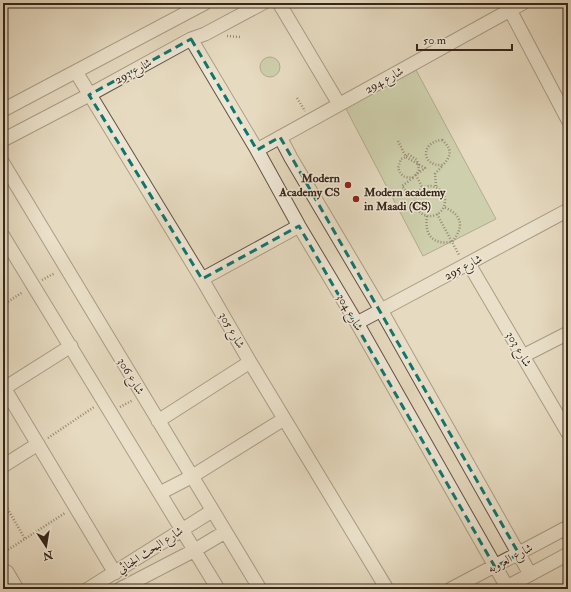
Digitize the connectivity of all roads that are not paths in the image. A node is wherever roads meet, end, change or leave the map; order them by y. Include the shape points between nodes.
1 (205, 3) edge
2 (262, 3) edge
3 (279, 3) edge
4 (523, 3) edge
5 (188, 7) edge
6 (510, 10) junction
7 (190, 40) junction
8 (76, 72) junction
9 (89, 95) junction
10 (339, 104) junction
11 (3, 110) edge
12 (568, 120) edge
13 (280, 137) junction
14 (3, 140) edge
15 (257, 150) junction
16 (3, 163) edge
17 (568, 210) edge
18 (299, 226) junction
19 (3, 236) edge
20 (467, 265) junction
21 (202, 279) junction
22 (381, 310) junction
23 (357, 323) junction
24 (568, 333) edge
25 (71, 346) junction
26 (523, 356) junction
27 (250, 362) junction
28 (3, 388) edge
29 (563, 413) edge
30 (284, 419) junction
31 (158, 421) junction
32 (568, 434) edge
33 (38, 444) junction
34 (3, 466) edge
35 (191, 477) junction
36 (160, 493) junction
37 (212, 511) junction
38 (568, 528) edge
39 (182, 529) junction
40 (224, 532) junction
41 (195, 550) junction
42 (519, 554) junction
43 (568, 554) edge
44 (495, 567) junction
45 (7, 572) dead end
46 (116, 573) junction
47 (530, 574) junction
48 (505, 588) edge
49 (17, 589) edge
50 (88, 589) edge
51 (120, 589) edge
52 (218, 589) edge
53 (260, 589) edge
54 (387, 589) edge
55 (452, 589) edge

1 - 5 street
2 - 7 street, شارع 293
3 - 10 street
4 - 6 street, شارع 294
5 - 8 street
6 - 10 street, شارع 294
6 - 12 street
7 - 9 street, شارع 293
7 - 15 street, شارع 304
8 - 9 street, شارع 305
8 - 11 street
9 - 14 street, شارع 293
9 - 21 street, شارع 305
10 - 13 street, شارع 294
13 - 15 street, شارع 294
13 - 22 street
15 - 18 street, شارع 304
16 - 31 street, شارع 306
17 - 20 street, شارع 295
18 - 21 street
18 - 23 street, شارع 304
19 - 25 street
20 - 22 street, شارع 295
20 - 26 street, شارع 303
21 - 27 street, شارع 305
22 - 23 street, شارع 295
22 - 42 street
23 - 44 street, شارع 304
24 - 26 street
25 - 28 street
25 - 36 street
26 - 29 street, شارع 303
27 - 30 street, شارع 305
27 - 31 street
28 - 33 street
29 - 32 street, شارع 303
30 - 35 street
30 - 54 street, شارع 305
31 - 35 street, شارع 306
33 - 34 street
33 - 46 street
35 - 36 street
35 - 37 street, شارع 306
36 - 39 street
37 - 39 street, شارع البحث الجنائي
37 - 40 street, شارع 306
38 - 42 street, شارع العروبه
39 - 41 street
39 - 46 street, شارع البحث الجنائي
40 - 41 street, شارع البحث الجنائي
40 - 53 street, شارع 306
41 - 51 street, شارع البحث الجنائي
41 - 52 street
42 - 44 street, شارع العروبه
42 - 47 street
43 - 47 street, شارع العروبه
44 - 48 street, شارع 304
44 - 55 street, شارع العروبه
45 - 49 street
46 - 50 street, شارع البحث الجنائي
47 - 48 street, شارع العروبه

